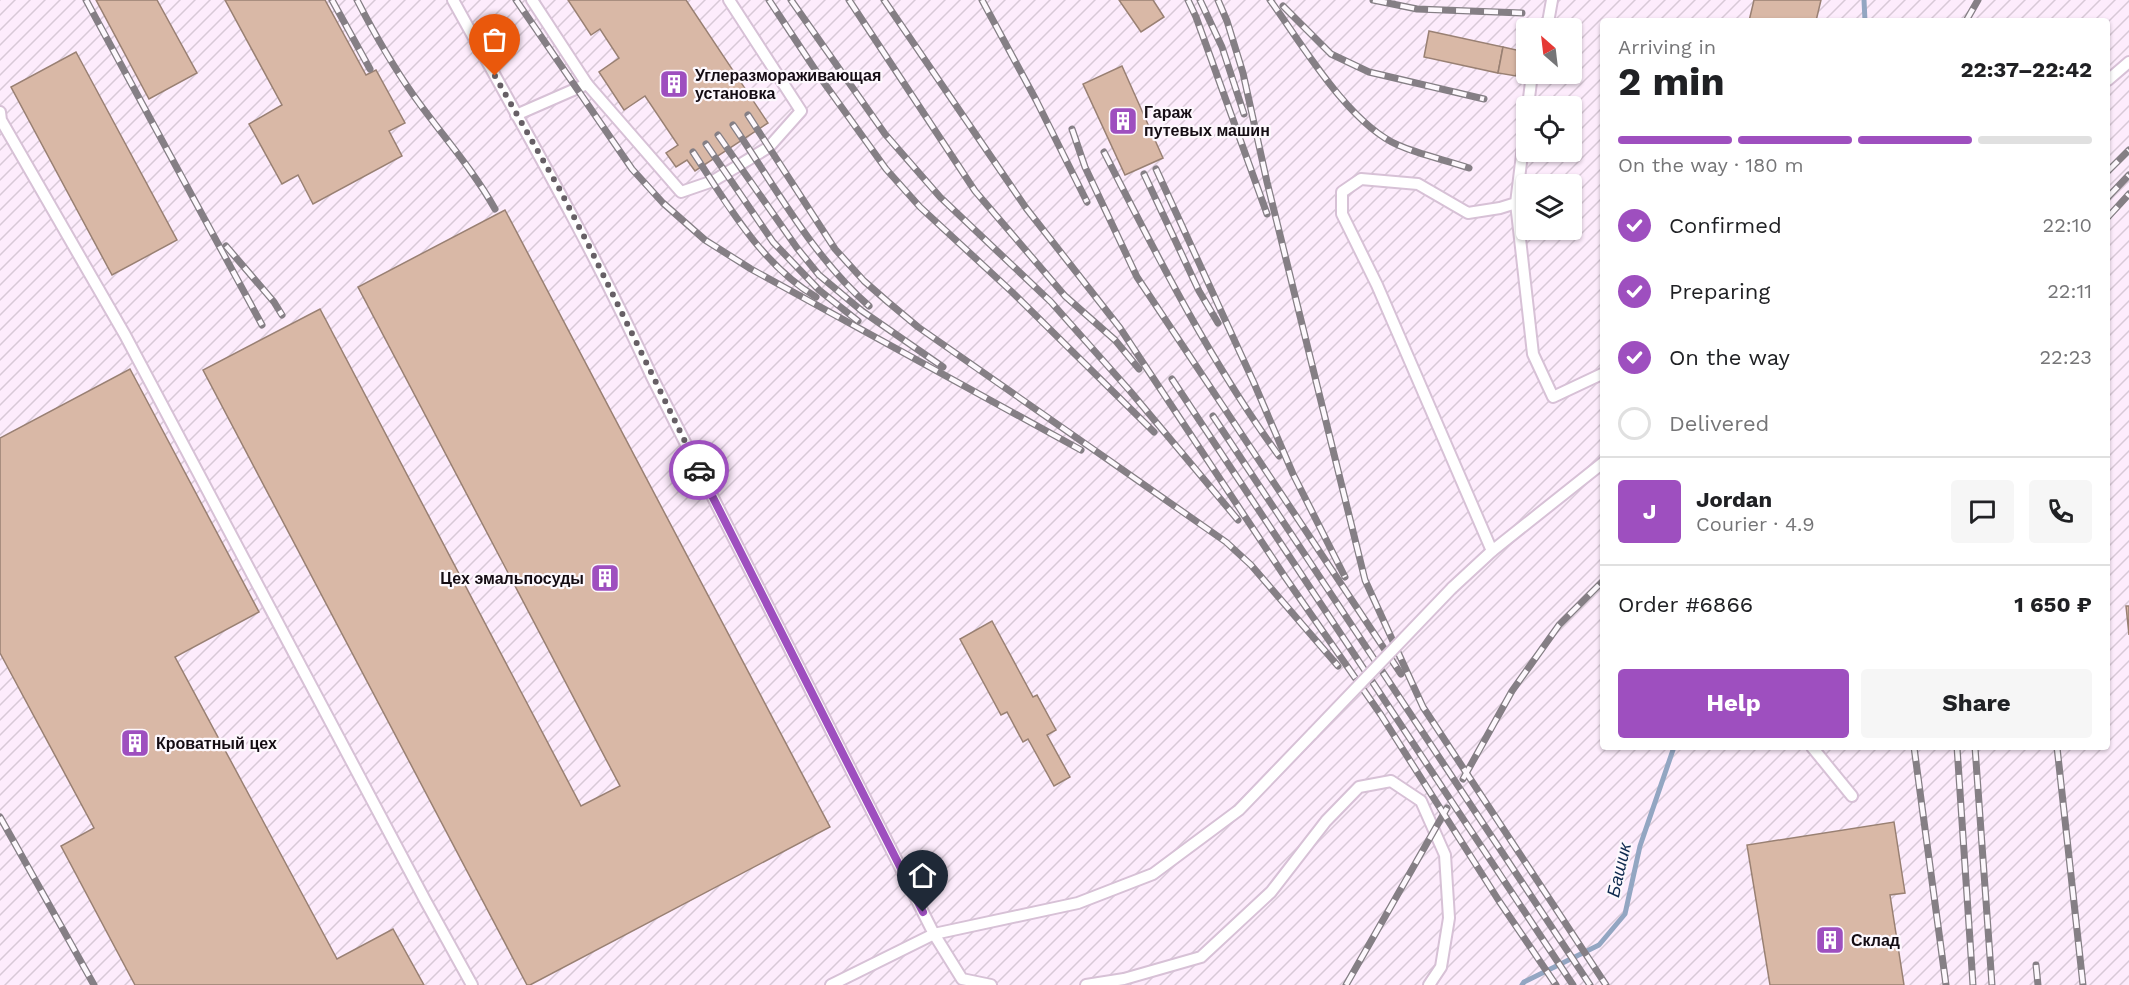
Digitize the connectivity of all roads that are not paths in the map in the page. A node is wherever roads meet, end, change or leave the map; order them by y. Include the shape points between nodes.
1 (453, 0) edge
2 (532, 0) edge
3 (729, 0) edge
4 (1552, 0) edge
5 (1549, 18) edge
6 (2129, 62) edge
7 (2110, 78) edge
8 (587, 84) junction
9 (0, 112) edge
10 (516, 115) junction
11 (1516, 203) edge
12 (1520, 240) edge
13 (1600, 375) edge
14 (1600, 465) edge
15 (1492, 550) junction
16 (1814, 750) edge
17 (1852, 796) dead end
18 (934, 934) junction
19 (472, 985) edge
20 (831, 985) edge
21 (991, 985) edge
22 (1086, 985) edge
23 (1429, 985) edge

1 - 10 lane
2 - 8 lane
3 - 8 lane via 801,111 769,147 713,181 681,192
4 - 5 lane
6 - 7 lane
8 - 10 lane
9 - 19 lane via 1,120 125,335
10 - 18 lane via 620,306 652,377
11 - 15 lane via 1468,213 1418,184 1361,179 1342,192 1342,214 1382,296
12 - 13 lane via 1533,354 1553,397
14 - 15 lane
15 - 18 lane, bridge via 1239,810 1153,874 1078,903
16 - 17 lane
18 - 20 lane
18 - 21 lane via 962,979
22 - 23 lane via 1124,979 1201,957 1270,892 1326,821 1359,787 1391,781 1421,801 1445,855 1449,918 1441,967

